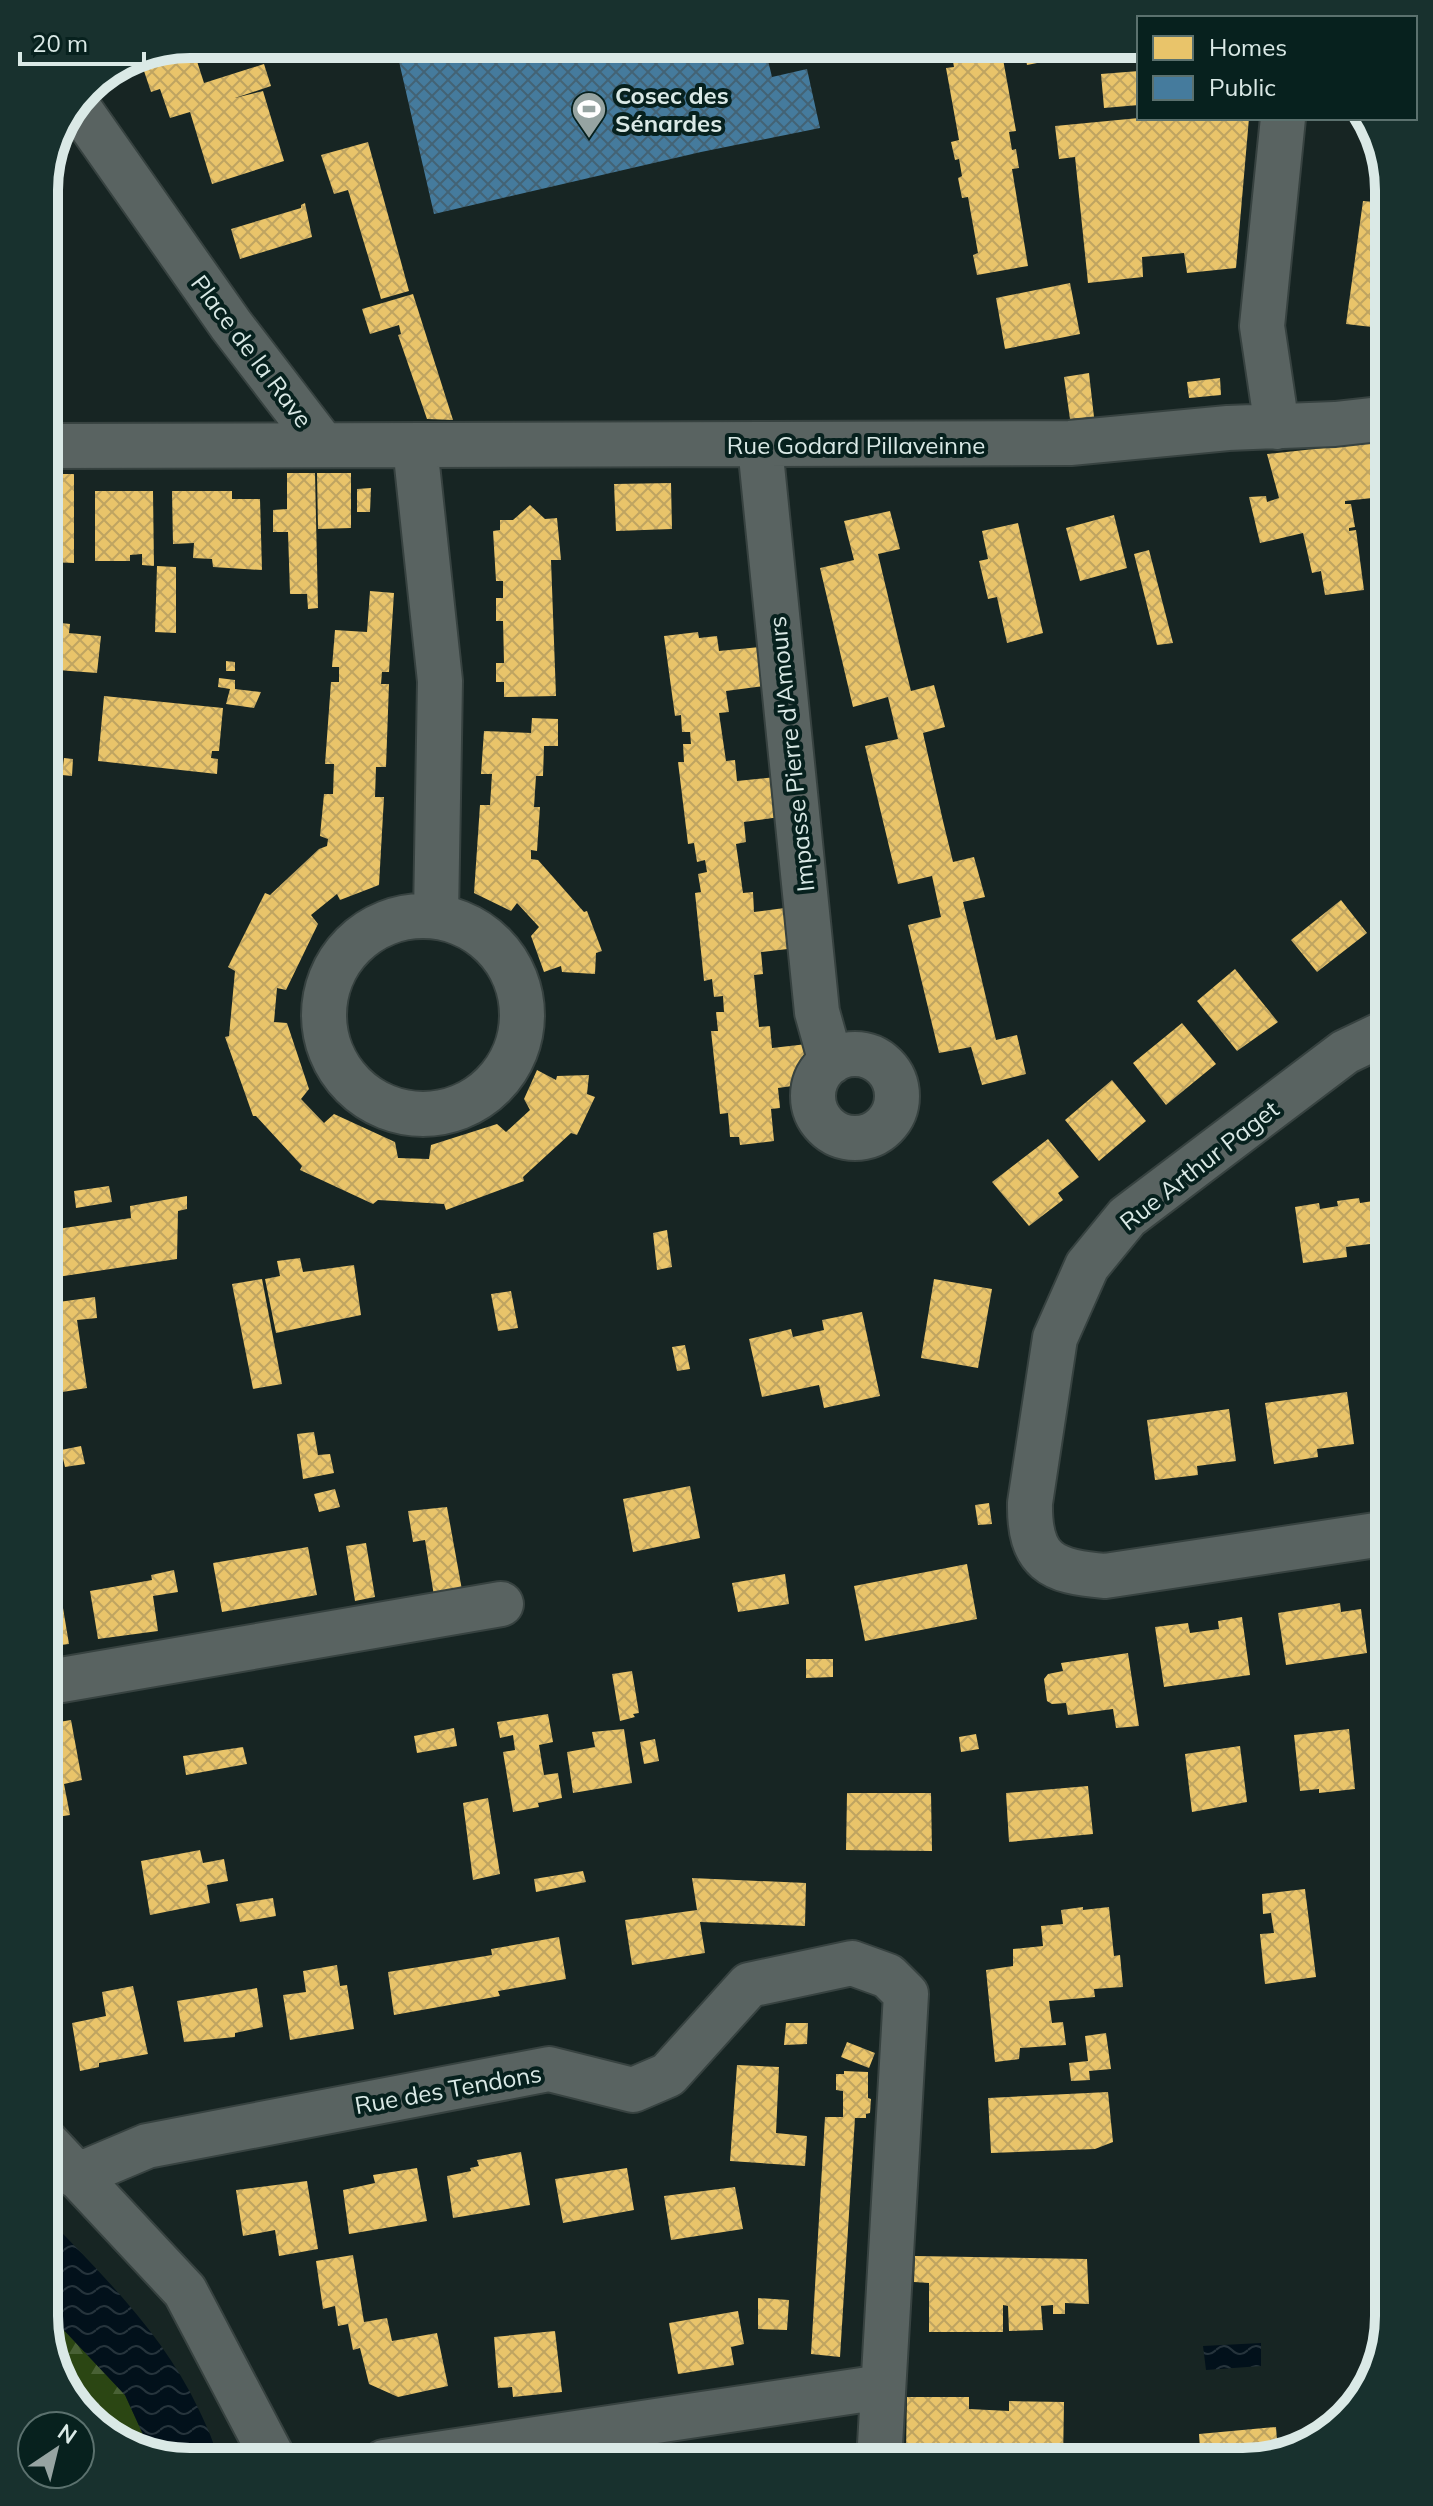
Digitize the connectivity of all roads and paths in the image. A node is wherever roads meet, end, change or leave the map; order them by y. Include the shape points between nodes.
1 (83, 114) edge
2 (1283, 120) edge
3 (1375, 419) edge
4 (1277, 427) junction
5 (323, 445) junction
6 (58, 446) edge
7 (415, 446) junction
8 (760, 446) junction
9 (436, 916) junction
10 (1375, 1038) edge
11 (831, 1062) dead end
12 (1375, 1535) edge
13 (501, 1604) dead end
14 (58, 1681) edge
15 (58, 2156) edge
16 (76, 2176) junction
17 (882, 2387) junction
18 (268, 2448) edge
19 (477, 2448) edge
20 (880, 2448) edge

1 - 5 street, Place de la Rave
2 - 4 street via 1262,326
3 - 4 street, Rue Godard Pillaveinne
4 - 8 street, Rue Godard Pillaveinne via 1070,443
5 - 6 street, Place de la Rave
5 - 7 street, Rue Godard Pillaveinne
7 - 8 street, Rue Godard Pillaveinne
7 - 9 street via 440,681
8 - 11 street, Impasse Pierre d'Amours via 817,1012
9 - 9 street via 479,934 511,969 522,999 522,1031 512,1061 493,1086 467,1104 437,1113 403,1112 372,1100 346,1078 329,1048 324,1015 329,982 345,952 371,930 402,918
10 - 12 street, Rue Arthur Paget via 1345,1052 1127,1217 1087,1266 1055,1338 1030,1528 1044,1558 1071,1573 1105,1576
13 - 14 street
15 - 16 street
16 - 17 street, Rue des Tendons via 147,2146 549,2069 633,2090 668,2075 749,1985 852,1963 888,1976 906,1994
16 - 18 street via 185,2291
17 - 19 street
17 - 20 street, Rue des Tendons

